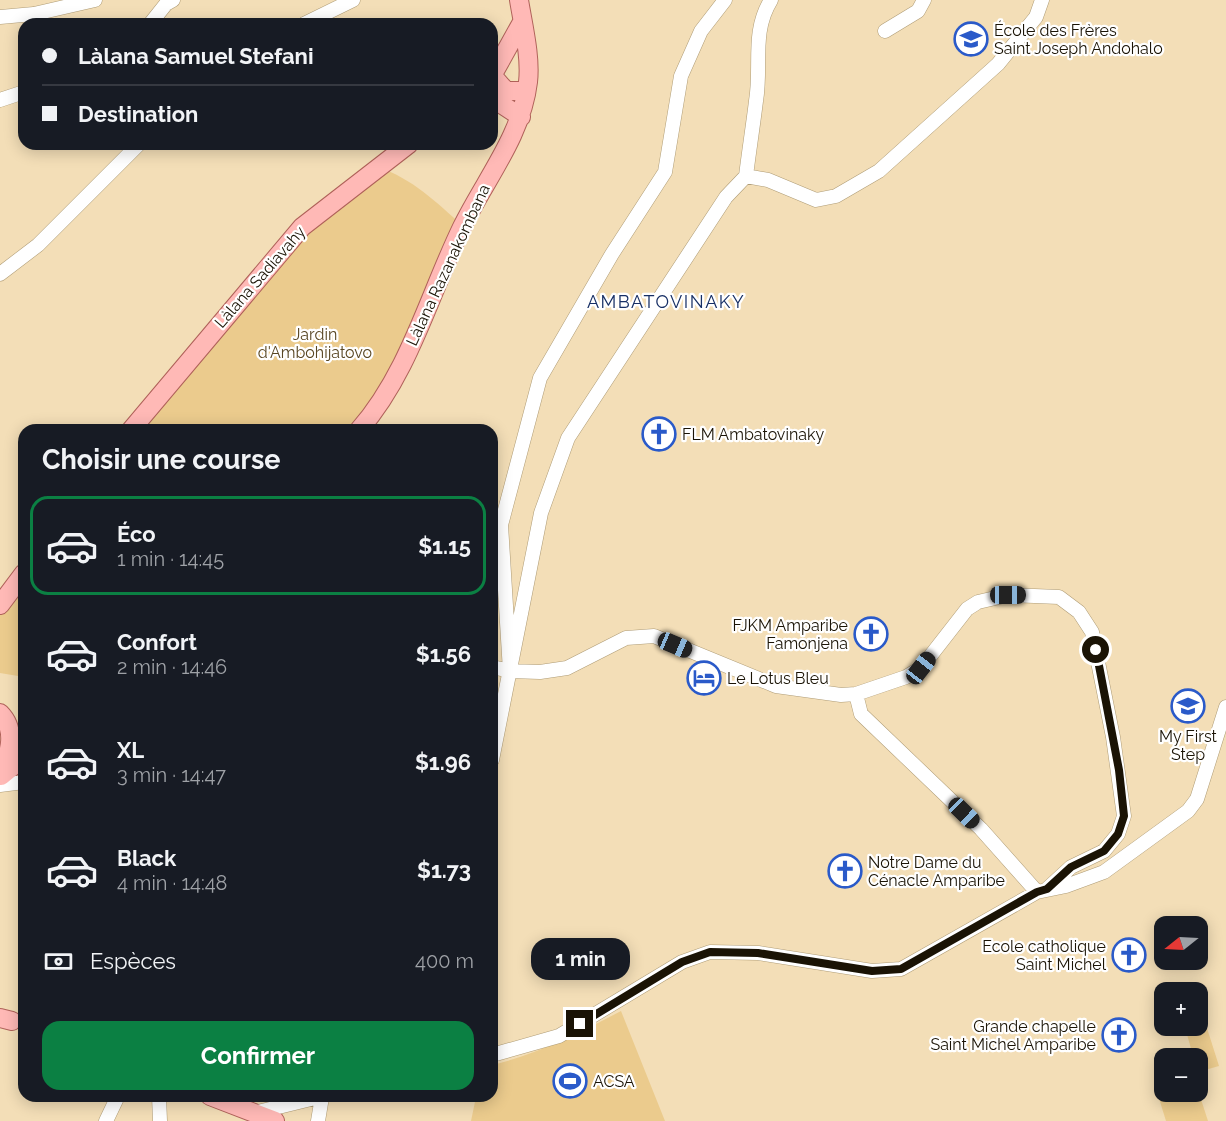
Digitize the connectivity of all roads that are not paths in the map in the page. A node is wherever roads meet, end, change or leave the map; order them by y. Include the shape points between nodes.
1 (95, 0) edge
2 (173, 0) edge
3 (354, 0) edge
4 (519, 0) edge
5 (725, 0) edge
6 (771, 0) edge
7 (924, 0) edge
8 (1042, 0) edge
9 (0, 17) edge
10 (155, 18) edge
11 (316, 18) edge
12 (522, 22) junction
13 (885, 31) dead end
14 (498, 64) edge
15 (498, 82) edge
16 (526, 91) junction
17 (18, 94) edge
18 (0, 100) edge
19 (498, 102) edge
20 (521, 117) junction
21 (133, 150) edge
22 (401, 150) edge
23 (746, 176) junction
24 (0, 274) edge
25 (136, 424) edge
26 (364, 424) edge
27 (18, 581) edge
28 (0, 605) edge
29 (498, 668) edge
30 (510, 671) junction
31 (856, 694) junction
32 (1226, 707) edge
33 (0, 713) edge
34 (498, 730) edge
35 (18, 762) edge
36 (0, 770) edge
37 (0, 777) edge
38 (18, 783) edge
39 (0, 785) edge
40 (1042, 891) junction
41 (498, 1052) edge
42 (115, 1102) edge
43 (159, 1102) edge
44 (226, 1102) edge
45 (301, 1102) edge
46 (321, 1102) edge
47 (254, 1113) junction
48 (106, 1121) edge
49 (160, 1121) edge
50 (275, 1121) edge
51 (318, 1121) edge

1 - 9 street via 34,14
2 - 10 street
3 - 11 street
4 - 12 main road, Làlana Razanakombana
5 - 30 street via 701,31 681,76 665,172 540,378 501,525
6 - 23 street via 763,12 758,38 757,100
7 - 13 street via 918,11
8 - 23 street via 1036,17 998,64 879,171 836,196 816,200 768,180
12 - 14 main road
12 - 16 main road, Làlana Razanakombana via 529,80
15 - 16 main road via 506,91
16 - 20 main road, Làlana Razanakombana
17 - 18 street
19 - 20 main road
20 - 26 main road, Làlana Razanakombana via 463,226 411,345 375,412
21 - 24 street via 38,245
22 - 25 main road, Làlana Sadiavahy via 302,227
23 - 30 street via 726,197 568,438 541,513
27 - 28 main road
29 - 30 street
30 - 31 street via 567,668 626,638 654,636 776,686
30 - 34 street
31 - 40 street via 861,714
31 - 40 street via 921,668 967,609 978,602 1008,595 1059,597 1079,612 1092,632 1101,668 1124,816 1118,834 1104,851 1071,867
32 - 40 street via 1197,799 1188,811 1104,872
33 - 36 main road via 10,738 9,753
35 - 37 main road
38 - 39 street
40 - 41 street via 901,969 872,971 758,953 710,952 682,962 559,1036
42 - 48 street
43 - 49 street
44 - 47 main road
45 - 47 street
46 - 51 street
47 - 50 main road

